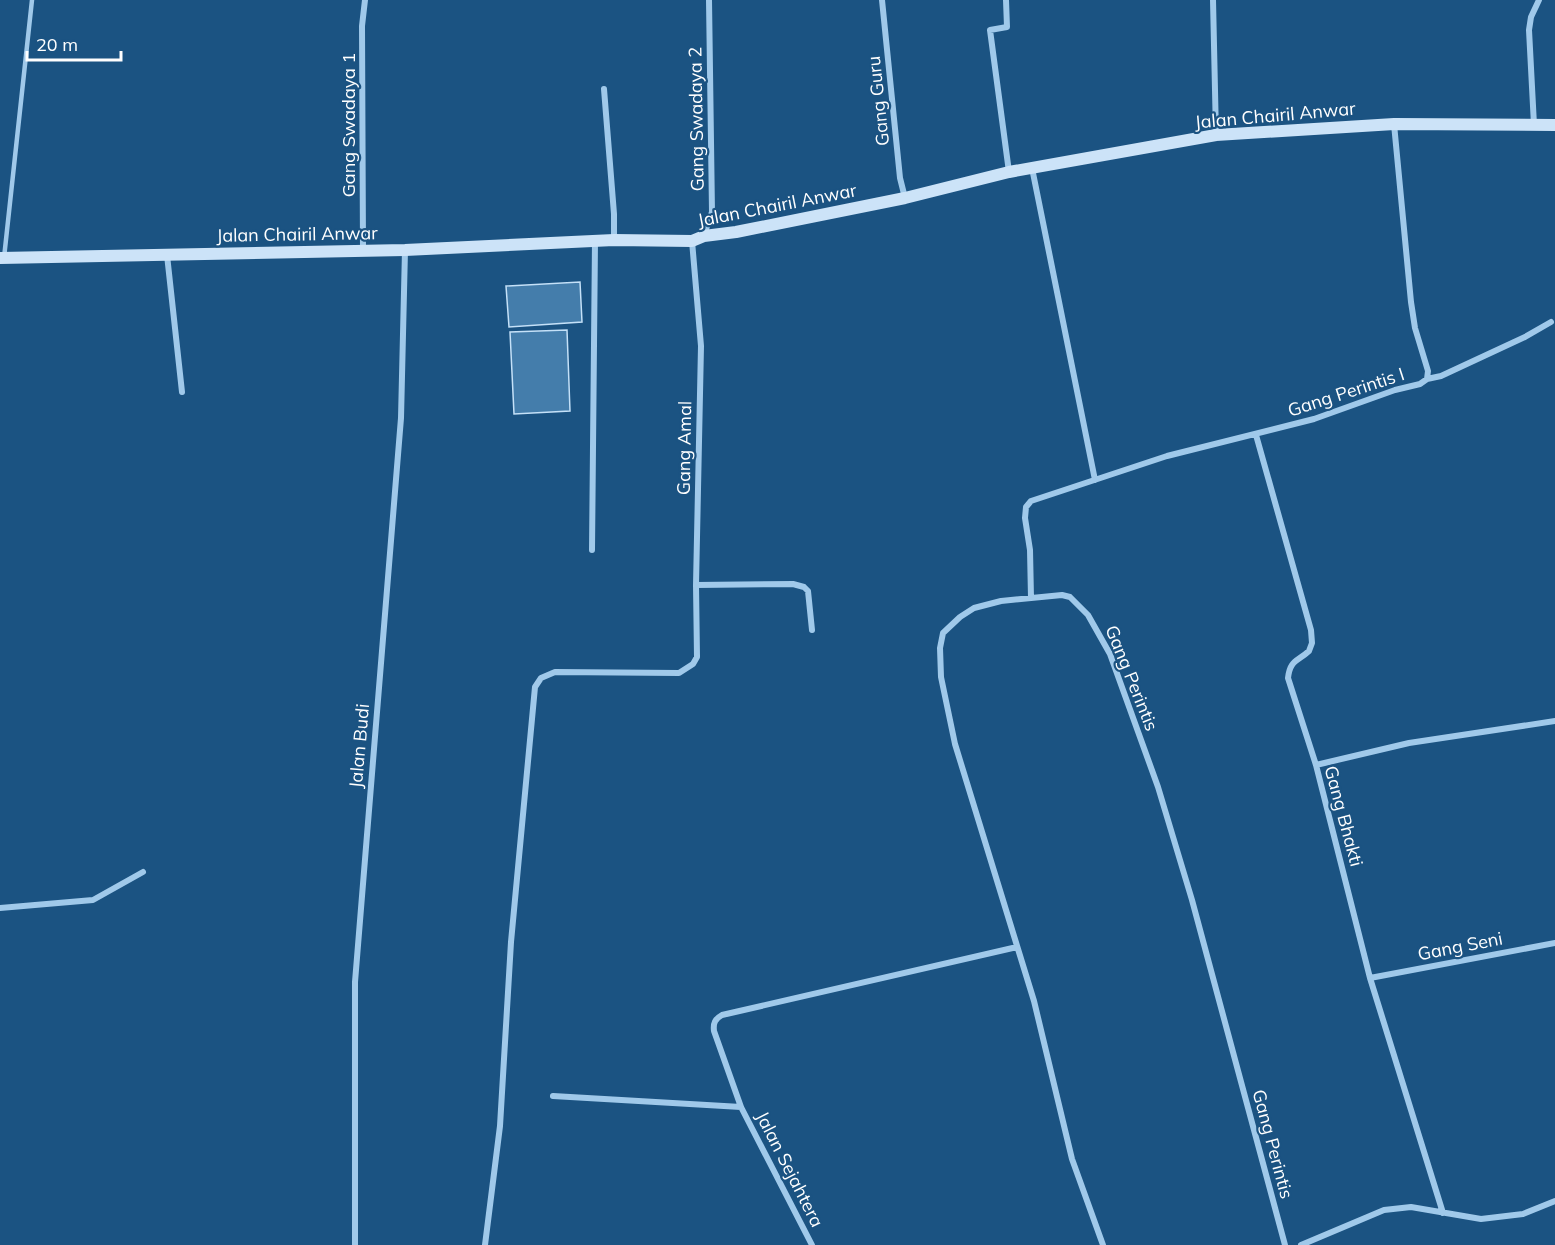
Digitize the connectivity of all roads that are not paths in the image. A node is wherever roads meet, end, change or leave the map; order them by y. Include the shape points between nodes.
1 (32, 0) edge
2 (365, 0) edge
3 (709, 0) edge
4 (882, 0) edge
5 (1006, 0) edge
6 (1213, 0) edge
7 (1539, 0) edge
8 (604, 89) dead end
9 (1394, 124) junction
10 (1534, 125) junction
11 (1555, 125) edge
12 (1216, 135) junction
13 (1032, 168) junction
14 (1010, 172) junction
15 (905, 198) junction
16 (704, 236) junction
17 (614, 240) junction
18 (595, 241) junction
19 (692, 241) junction
20 (405, 250) junction
21 (363, 251) junction
22 (167, 255) junction
23 (2, 258) edge
24 (1551, 322) dead end
25 (1427, 379) junction
26 (182, 392) dead end
27 (1256, 435) junction
28 (1095, 480) junction
29 (592, 550) dead end
30 (696, 585) junction
31 (1031, 598) junction
32 (812, 630) dead end
33 (1555, 721) edge
34 (1316, 765) junction
35 (143, 872) dead end
36 (0, 908) edge
37 (1555, 943) edge
38 (1017, 947) junction
39 (1370, 978) junction
40 (553, 1096) dead end
41 (741, 1107) junction
42 (1555, 1201) edge
43 (1443, 1213) junction
44 (355, 1245) edge
45 (485, 1245) edge
46 (812, 1245) edge
47 (1103, 1245) edge
48 (1285, 1245) edge
49 (1301, 1245) edge

1 - 23 lane
2 - 21 street, Gang Swadaya 1
3 - 16 street, Gang Swadaya 2 via 712,212
4 - 15 street, Gang Guru
5 - 14 street via 1007,27 990,30
6 - 12 street
7 - 10 street via 1529,30
8 - 17 street
9 - 10 street, Jalan Chairil Anwar
9 - 12 street, Jalan Chairil Anwar
9 - 25 street, Gang Perintis I via 1411,302
10 - 11 street, Jalan Chairil Anwar
12 - 13 street, Jalan Chairil Anwar
13 - 14 street, Jalan Chairil Anwar
13 - 28 street
14 - 15 street, Jalan Chairil Anwar
15 - 16 street, Jalan Chairil Anwar
16 - 19 street, Jalan Chairil Anwar
17 - 18 street, Jalan Chairil Anwar
17 - 19 street, Jalan Chairil Anwar
18 - 20 street, Jalan Chairil Anwar
18 - 29 street
19 - 30 street, Gang Amal via 701,346
20 - 21 street, Jalan Chairil Anwar
20 - 44 street, Jalan Budi via 402,418 355,982
21 - 22 street, Jalan Chairil Anwar
22 - 23 street, Jalan Chairil Anwar
22 - 26 street
24 - 25 street via 1441,376
25 - 27 street, Gang Perintis I
27 - 28 street, Gang Perintis I via 1167,456
27 - 34 street, Gang Bhakti via 1311,630 1309,651 1292,663 1288,678
28 - 31 street, Gang Perintis I via 1031,501 1026,507
30 - 32 street via 804,586 808,591
30 - 45 street, Gang Amal via 697,657 679,673 555,672 540,678 536,687 511,942 500,1126
31 - 38 street, Gang Perintis via 974,608 943,633 940,648 940,677 955,744
31 - 48 street, Gang Perintis via 1070,597 1088,615 1110,654 1189,888
33 - 34 street via 1409,743
34 - 39 street, Gang Bhakti
35 - 36 street via 93,900
37 - 39 street, Gang Seni
38 - 41 street, Jalan Sejahtera via 722,1015 716,1019 714,1031
38 - 47 street, Gang Perintis via 1072,1159
39 - 43 street, Gang Bhakti
40 - 41 street
41 - 46 street, Jalan Sejahtera
42 - 43 street via 1523,1214 1481,1219
43 - 49 street via 1411,1207 1384,1210

